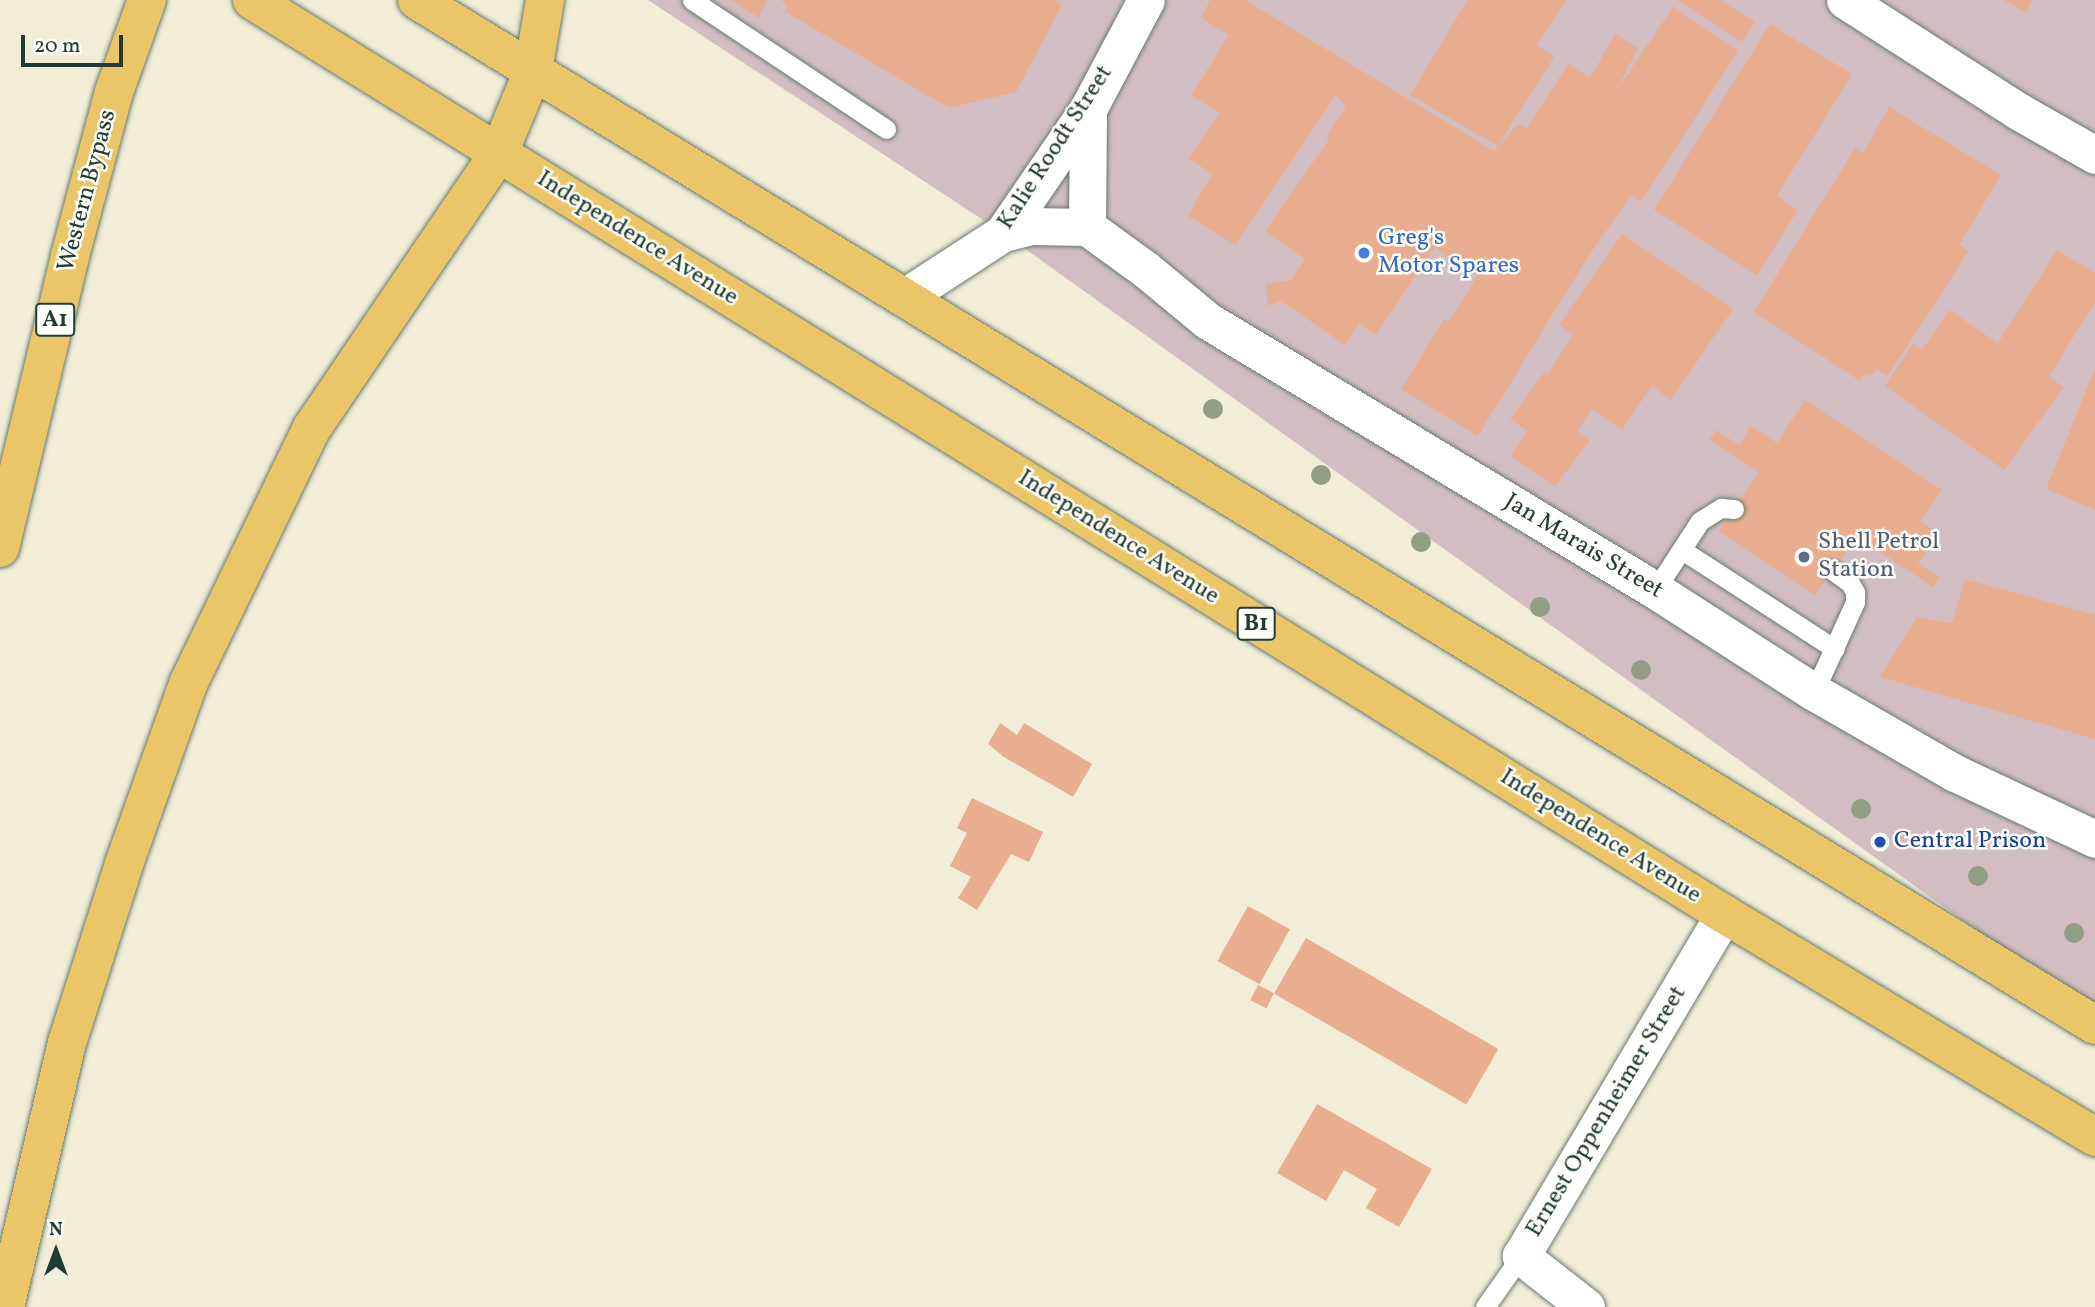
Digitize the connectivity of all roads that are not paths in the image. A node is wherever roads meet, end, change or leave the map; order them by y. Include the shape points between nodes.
1 (147, 0) edge
2 (252, 0) edge
3 (418, 0) edge
4 (545, 0) edge
5 (692, 0) edge
6 (1146, 0) edge
7 (1854, 3) edge
8 (533, 71) junction
9 (1088, 108) junction
10 (886, 129) dead end
11 (499, 153) junction
12 (2095, 155) edge
13 (1087, 227) junction
14 (1003, 233) junction
15 (906, 296) junction
16 (1734, 509) dead end
17 (0, 548) edge
18 (1682, 550) junction
19 (1832, 570) dead end
20 (1655, 590) junction
21 (1835, 649) junction
22 (1814, 692) junction
23 (2095, 839) edge
24 (1724, 914) junction
25 (2095, 1025) edge
26 (2095, 1137) edge
27 (1521, 1256) junction
28 (5, 1307) edge
29 (1485, 1307) edge
30 (1586, 1307) edge

1 - 17 main road, Western Bypass / A1 via 114,92
2 - 11 main road, Independence Avenue / B1
3 - 8 main road
4 - 8 main road
5 - 10 lane
6 - 9 street, Kalie Roodt Street
7 - 12 street via 2018,111
8 - 11 main road
8 - 15 main road
9 - 13 street
9 - 14 street, Kalie Roodt Street
11 - 24 main road, Independence Avenue / B1
11 - 28 main road via 312,428 188,684 67,1043
13 - 14 street via 1031,226
13 - 20 street, Jan Marais Street via 1208,321
14 - 15 street, Kalie Roodt Street
15 - 25 main road
16 - 18 lane via 1710,513
18 - 20 lane
18 - 21 lane
19 - 21 lane via 1855,592
20 - 22 street, Jan Marais Street
21 - 22 lane
22 - 23 street, Jan Marais Street via 1955,773
24 - 26 main road, Independence Avenue / B1
24 - 27 street, Ernest Oppenheimer Street
27 - 29 lane, Ernest Oppenheimer Street
27 - 30 street

